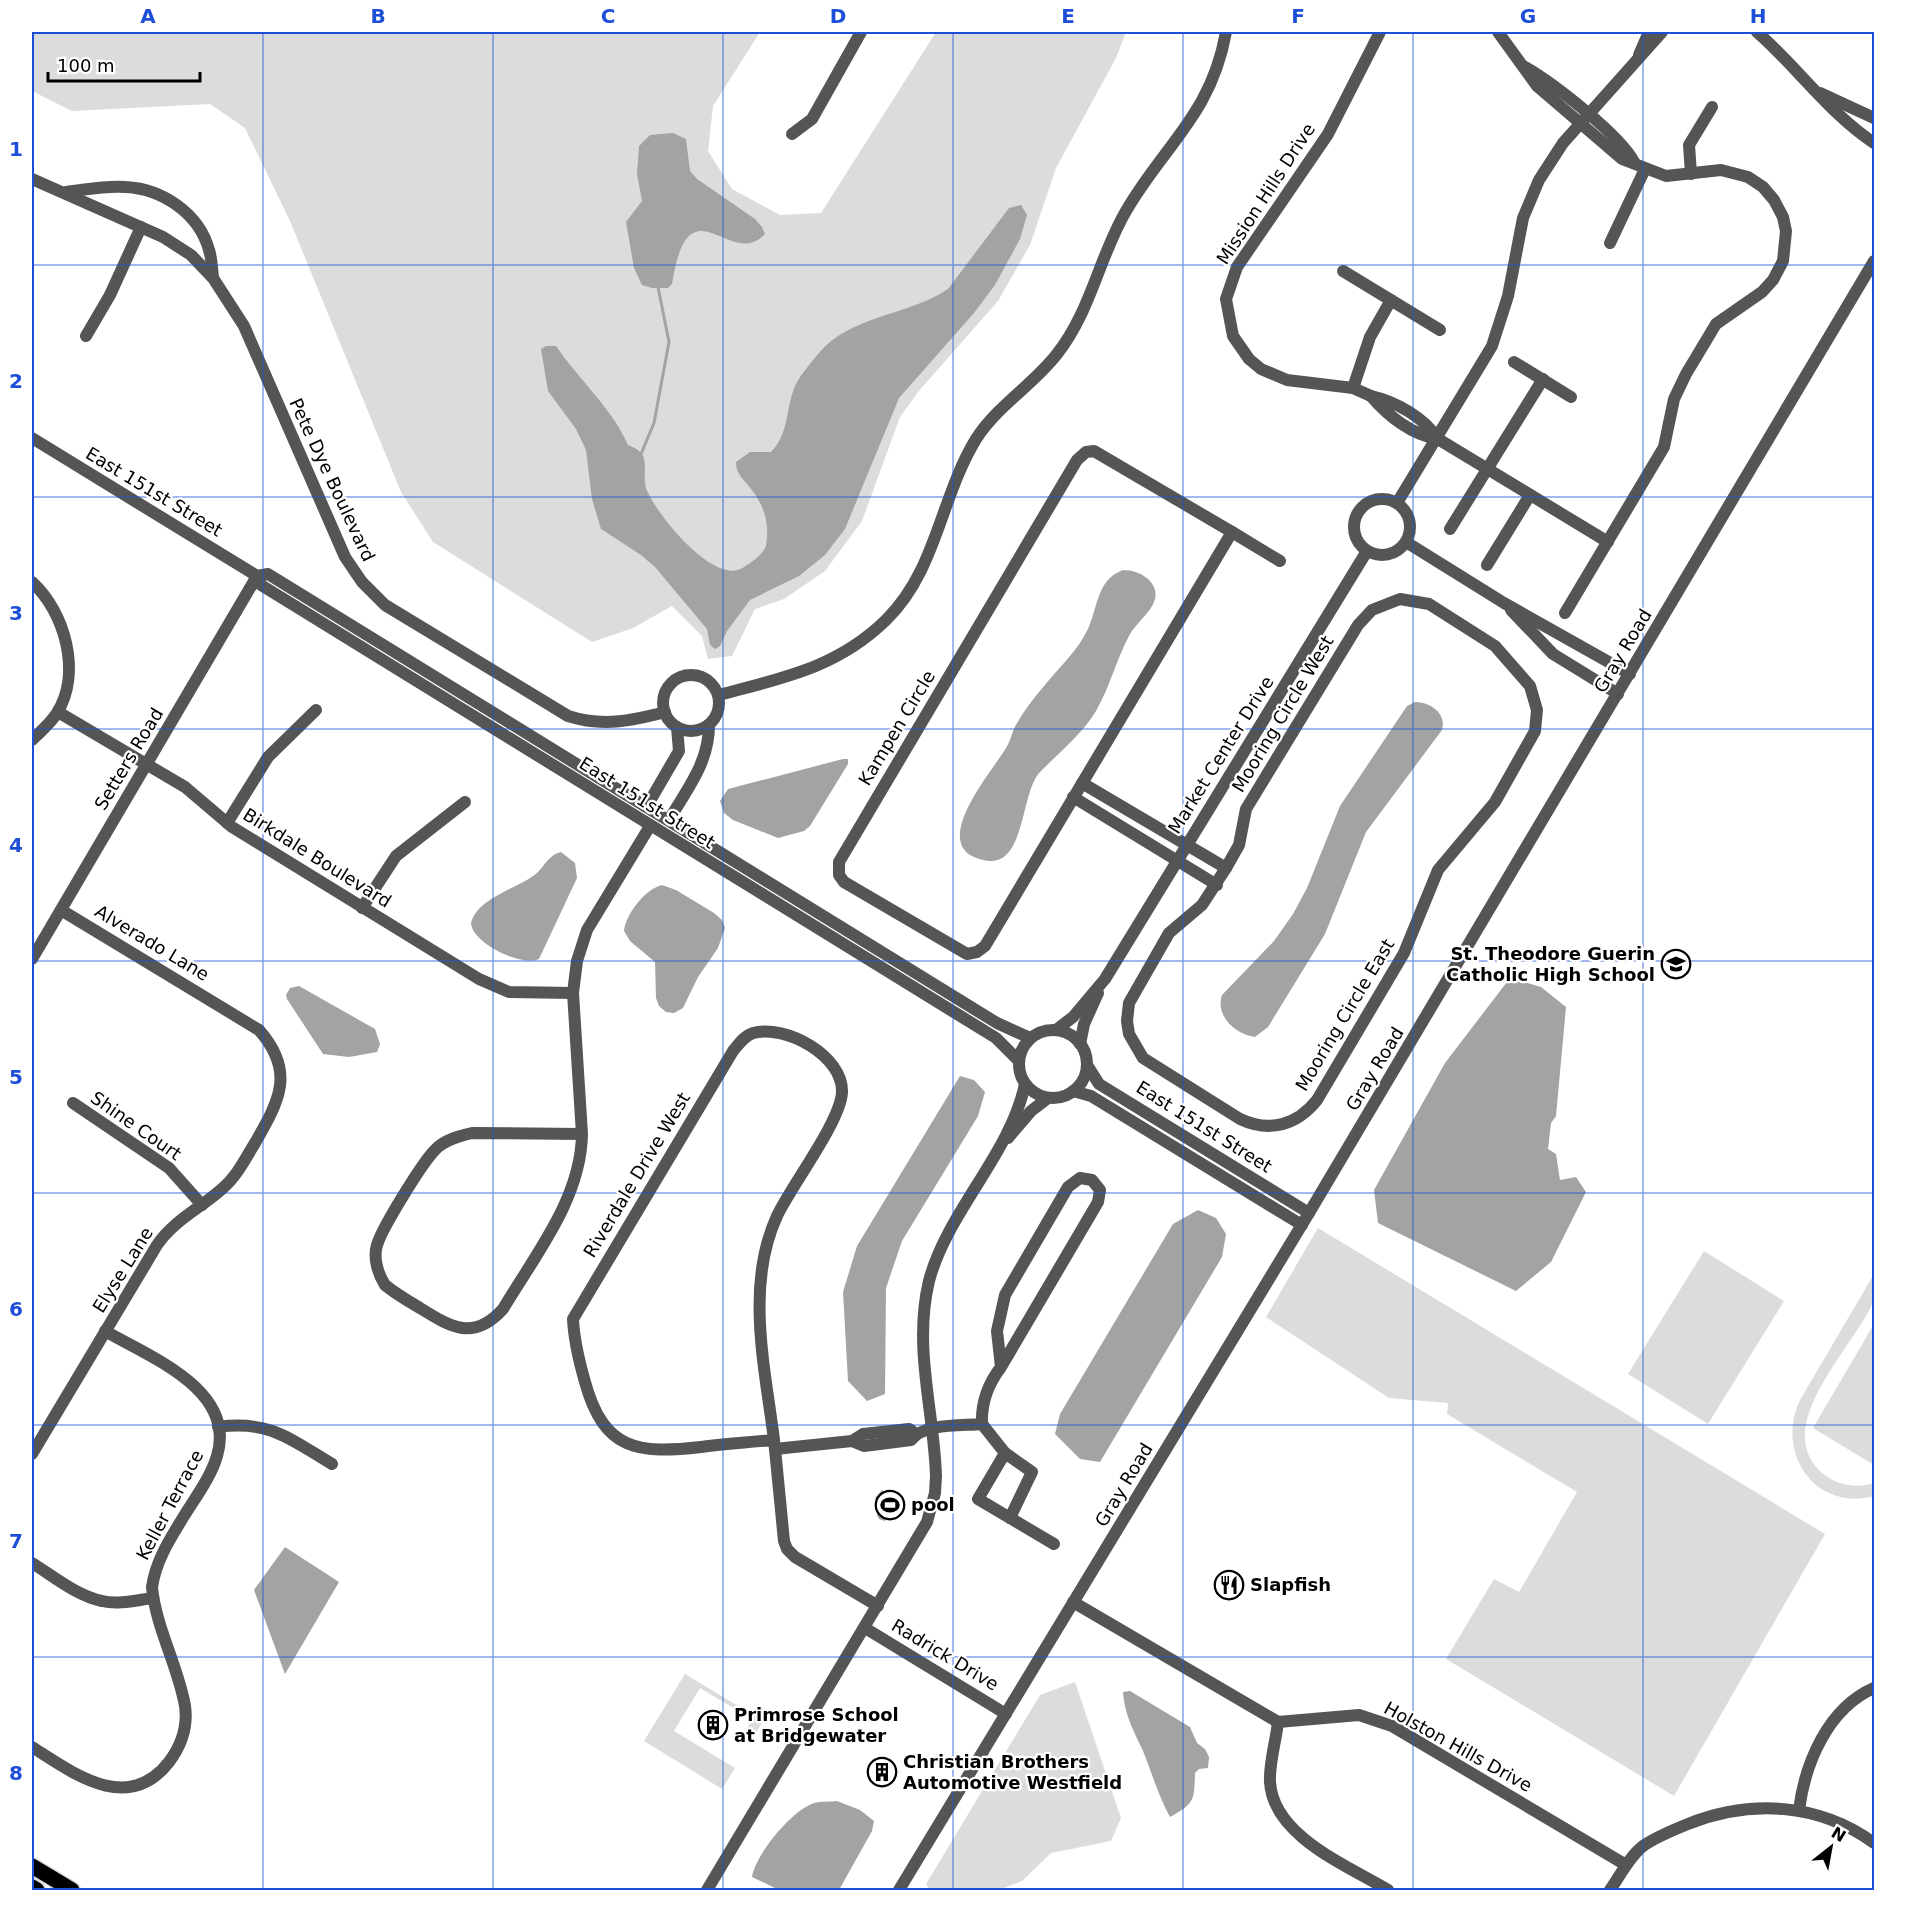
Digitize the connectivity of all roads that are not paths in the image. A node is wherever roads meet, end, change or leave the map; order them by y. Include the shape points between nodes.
1 (861, 32) edge
2 (1226, 32) edge
3 (1380, 32) edge
4 (1498, 32) edge
5 (1649, 32) edge
6 (1662, 32) edge
7 (1757, 32) edge
8 (1639, 55) junction
9 (1820, 93) junction
10 (1712, 107) dead end
11 (1875, 118) edge
12 (1584, 120) junction
13 (792, 134) dead end
14 (1875, 143) edge
15 (1639, 166) junction
16 (1691, 174) junction
17 (32, 179) edge
18 (63, 192) junction
19 (141, 227) junction
20 (1610, 243) dead end
21 (1875, 261) edge
22 (1343, 271) dead end
23 (213, 278) junction
24 (1391, 300) junction
25 (1440, 330) dead end
26 (86, 336) dead end
27 (1514, 362) dead end
28 (1542, 379) junction
29 (1353, 388) junction
30 (1571, 396) dead end
31 (32, 438) edge
32 (1438, 439) junction
33 (1488, 468) junction
34 (1530, 495) junction
35 (1397, 503) junction
36 (1450, 529) dead end
37 (1232, 532) junction
38 (1406, 542) junction
39 (1608, 542) junction
40 (1367, 551) junction
41 (1280, 561) dead end
42 (1487, 565) dead end
43 (257, 576) junction
44 (32, 582) edge
45 (1504, 603) junction
46 (1565, 613) dead end
47 (1467, 626) joint
48 (1630, 674) junction
49 (1618, 694) junction
50 (719, 695) junction
51 (316, 710) dead end
52 (58, 712) junction
53 (665, 712) junction
54 (708, 725) junction
55 (677, 727) junction
56 (32, 740) edge
57 (147, 765) junction
58 (1082, 783) junction
59 (1073, 797) junction
60 (465, 802) dead end
61 (647, 806) junction
62 (669, 820) junction
63 (227, 823) junction
64 (650, 826) junction
65 (1187, 845) junction
66 (1177, 861) junction
67 (1226, 868) junction
68 (1216, 885) junction
69 (362, 908) junction
70 (61, 910) junction
71 (32, 959) edge
72 (1105, 979) junction
73 (573, 993) junction
74 (225, 1008) joint
75 (1056, 1030) junction
76 (1030, 1038) junction
77 (1080, 1044) junction
78 (1018, 1060) junction
79 (1087, 1065) junction
80 (1025, 1084) junction
81 (1073, 1091) junction
82 (1197, 1093) joint
83 (1048, 1098) junction
84 (73, 1104) dead end
85 (582, 1134) junction
86 (997, 1150) junction
87 (202, 1205) junction
88 (1306, 1219) junction
89 (105, 1331) junction
90 (1000, 1367) junction
91 (982, 1424) junction
92 (218, 1427) junction
93 (932, 1429) junction
94 (775, 1444) junction
95 (1005, 1453) junction
96 (32, 1454) edge
97 (332, 1464) dead end
98 (1010, 1518) junction
99 (1054, 1544) dead end
100 (32, 1563) edge
101 (153, 1598) junction
102 (1073, 1602) junction
103 (878, 1606) junction
104 (865, 1628) junction
105 (1875, 1688) edge
106 (1006, 1714) junction
107 (1278, 1722) junction
108 (32, 1747) edge
109 (1799, 1810) junction
110 (1875, 1844) edge
111 (1626, 1865) junction
112 (32, 1866) edge
113 (32, 1887) edge
114 (37, 1890) edge
115 (72, 1890) edge
116 (707, 1890) edge
117 (898, 1890) edge
118 (1388, 1890) edge
119 (1610, 1890) edge

1 - 13 street via 812,119
2 - 50 street via 1217,69 1197,112 1126,212 1070,335 1044,369 992,418 971,449 932,550 903,600 873,631 830,661 792,676
3 - 29 street, Mission Hills Drive via 1328,134 1237,267 1226,299 1233,336 1261,369 1287,380
4 - 12 street via 1525,67
5 - 8 street
6 - 8 street
7 - 9 street
8 - 12 street
9 - 11 street
9 - 14 street via 1830,109
10 - 16 street via 1689,145
12 - 15 street via 1629,152
12 - 32 street via 1555,155 1534,190 1523,218 1500,326 1486,359
15 - 16 street via 1666,176
15 - 20 street
16 - 39 street via 1733,171 1763,187 1782,217 1785,252 1768,287 1713,329 1676,392 1664,447
17 - 18 street, Pete Dye Boulevard
18 - 19 street, Pete Dye Boulevard
18 - 23 street, Pete Dye Boulevard via 123,186 165,197 201,233 209,250
19 - 23 street, Pete Dye Boulevard via 191,255
19 - 26 street
21 - 48 street, Gray Road
22 - 24 street
23 - 53 street, Pete Dye Boulevard via 244,326 345,557 372,593 400,615 568,716 615,723
24 - 25 street
24 - 29 street via 1370,337
27 - 28 street
28 - 30 street
28 - 33 street
29 - 32 street, Mission Hills Drive via 1397,406 1430,426
31 - 43 street, East 151st Street
32 - 33 street, Mission Hills Drive
32 - 35 street
33 - 34 street, Mission Hills Drive
33 - 36 street
34 - 39 street, Mission Hills Drive
34 - 42 street
35 - 38 street via 1410,521
35 - 40 street via 1376,500 1359,511 1355,532
37 - 41 street, Kampen Circle
37 - 58 street, Kampen Circle
37 - 59 street, Kampen Circle via 1102,453 1090,451 1082,455 840,858 839,875 848,885 962,952 977,952 985,946
38 - 40 street via 1393,554
38 - 45 street
39 - 46 street
40 - 65 street, Market Center Drive
43 - 57 street, Setters Road
43 - 61 street, East 151st Street via 268,574
43 - 64 street, East 151st Street via 261,585
44 - 52 street via 59,618 68,649 69,665
45 - 48 street
45 - 49 street via 1553,654
47 - 67 street, Mooring Circle West via 1429,604 1410,599 1380,605 1364,617 1246,809 1239,845
47 - 82 street, Mooring Circle East via 1495,646 1530,686 1537,710 1529,745 1495,802 1438,870 1404,953 1312,1107 1292,1122 1261,1126 1240,1119
48 - 49 street, Gray Road
49 - 88 street, Gray Road
50 - 53 street via 701,676 683,676 664,694
50 - 54 street via 717,715
51 - 63 street via 268,757
52 - 56 street
52 - 57 street, Birkdale Boulevard
53 - 55 street
54 - 55 street via 693,731
54 - 62 street via 705,758
55 - 61 street via 679,751
57 - 63 street, Birkdale Boulevard via 192,793
57 - 70 street, Setters Road
58 - 59 street, Kampen Circle
58 - 65 street
59 - 66 street
60 - 69 street via 396,856
61 - 62 street, East 151st Street
62 - 76 street, East 151st Street via 998,1023
63 - 69 street, Birkdale Boulevard
64 - 73 street via 587,930 577,961
64 - 78 street, East 151st Street via 996,1038
65 - 66 street, Market Center Drive
65 - 67 street
66 - 68 street
66 - 72 street, Market Center Drive
67 - 68 street, Mooring Circle West
68 - 82 street, Mooring Circle West via 1202,905 1169,933 1132,995 1127,1012 1129,1034 1143,1058
69 - 73 street, Birkdale Boulevard via 495,987 526,993
70 - 71 street, Setters Road
70 - 74 street, Alverado Lane
72 - 75 street, Market Center Drive
72 - 77 street, Market Center Drive via 1084,1024
73 - 85 street
74 - 87 street, Elyse Lane via 267,1039 278,1061 281,1086 275,1108 238,1171
75 - 76 street
75 - 77 street via 1070,1034
76 - 78 street
77 - 79 street
78 - 80 street
79 - 81 street via 1083,1080
79 - 88 street, East 151st Street via 1099,1084
80 - 83 street
80 - 86 street
81 - 83 street
81 - 88 street, East 151st Street via 1091,1096
83 - 86 street via 1031,1111
84 - 87 street, Shine Court via 169,1168
85 - 85 street via 578,1173 566,1201 493,1320 468,1329 452,1327 385,1285 379,1274 376,1246 436,1148 472,1133
86 - 93 street via 953,1225 929,1281 921,1357
87 - 89 street, Elyse Lane via 178,1221 161,1239
88 - 102 street, Gray Road
89 - 92 street, Keller Terrace via 197,1387 210,1404
89 - 96 street, Elyse Lane
90 - 90 street via 1098,1202 1100,1190 1092,1180 1080,1178 1068,1187 1010,1283 998,1322
90 - 91 street via 987,1390
91 - 93 street
91 - 95 street
92 - 97 street via 248,1424 267,1428
92 - 101 street, Keller Terrace via 217,1456 156,1566
93 - 94 street via 916,1434 909,1429 863,1434 852,1442
93 - 103 street via 936,1476 932,1507 923,1530
94 - 94 street, Riverdale Drive West via 659,1451 623,1441 604,1425 590,1401 574,1342 573,1319 733,1051 751,1034 781,1034 826,1058 834,1066 842,1089 837,1110 777,1217 765,1258 760,1325
94 - 103 street via 787,1549
95 - 98 street via 1032,1472
95 - 98 street via 978,1499
98 - 99 street
100 - 101 street via 102,1601
101 - 108 street, Keller Terrace via 182,1691 186,1721 177,1750 155,1776 133,1786 105,1786
102 - 106 street, Gray Road
102 - 107 street
103 - 104 street
104 - 106 street, Radrick Drive
104 - 116 street
105 - 109 street via 1840,1712 1810,1760
106 - 117 street, Gray Road
107 - 111 street, Holston Hills Drive via 1359,1715 1392,1726
107 - 118 street via 1270,1782 1277,1809 1290,1828 1310,1844
109 - 110 street via 1826,1816
109 - 111 street via 1753,1807 1710,1815 1642,1847
111 - 119 street
112 - 115 main road
113 - 114 main road

